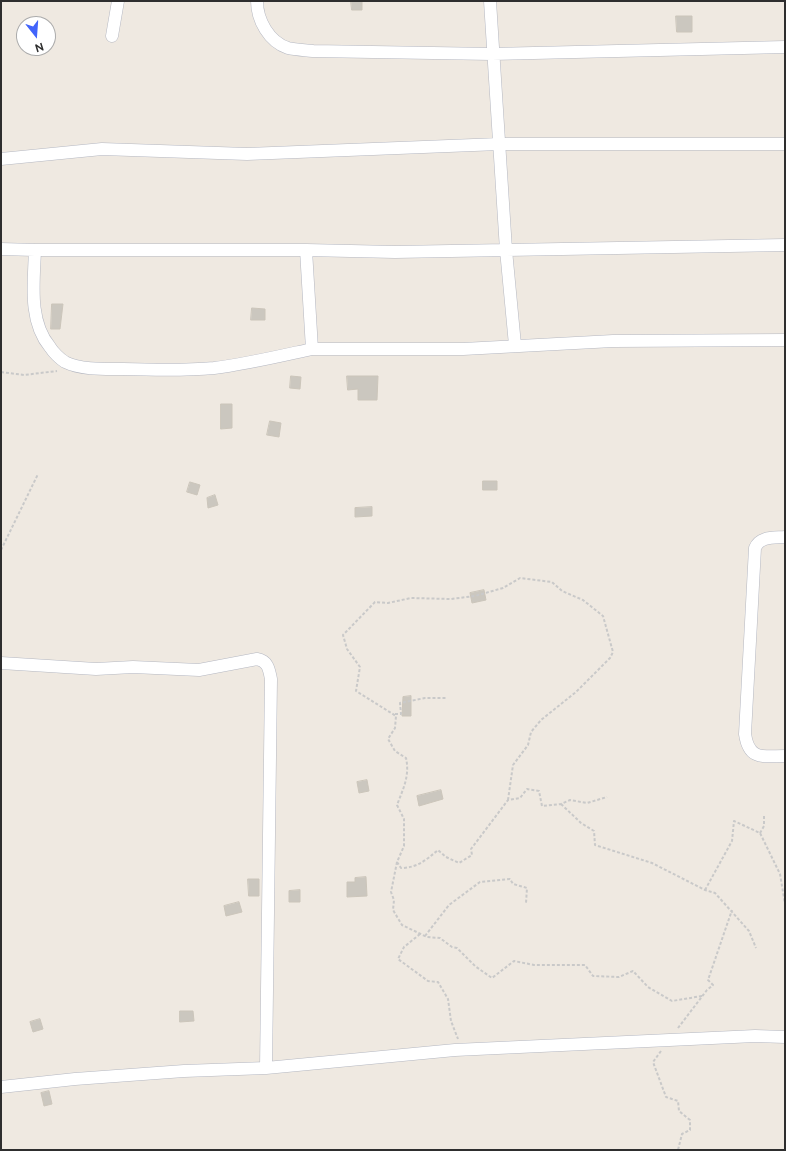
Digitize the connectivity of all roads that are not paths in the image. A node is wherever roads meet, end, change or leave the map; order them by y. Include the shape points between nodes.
1 (118, 1) edge
2 (257, 1) edge
3 (490, 1) edge
4 (112, 36) dead end
5 (785, 47) edge
6 (492, 54) junction
7 (499, 144) junction
8 (785, 144) edge
9 (1, 159) edge
10 (785, 245) edge
11 (1, 249) edge
12 (35, 250) junction
13 (306, 250) junction
14 (506, 250) junction
15 (785, 340) edge
16 (515, 345) junction
17 (312, 349) junction
18 (785, 537) edge
19 (1, 663) edge
20 (785, 756) edge
21 (785, 1037) edge
22 (266, 1068) junction
23 (1, 1087) edge

1 - 4 street
2 - 6 street via 263,27 274,40 288,48 313,51
3 - 6 street
5 - 6 street
6 - 7 street
7 - 8 street
7 - 9 street via 247,154 102,149
7 - 14 street
10 - 14 street
11 - 12 street
12 - 13 street
12 - 17 street via 34,304 40,330 49,347 65,362 104,368 213,368
13 - 14 street
13 - 17 street
14 - 16 street
15 - 16 street via 613,340
16 - 17 street via 463,349
18 - 20 street via 763,539 755,548 745,734 750,751 757,756
19 - 22 street via 96,669 133,667 199,670 258,659 268,666 271,679
21 - 22 street via 755,1036 455,1050
22 - 23 street via 184,1071

